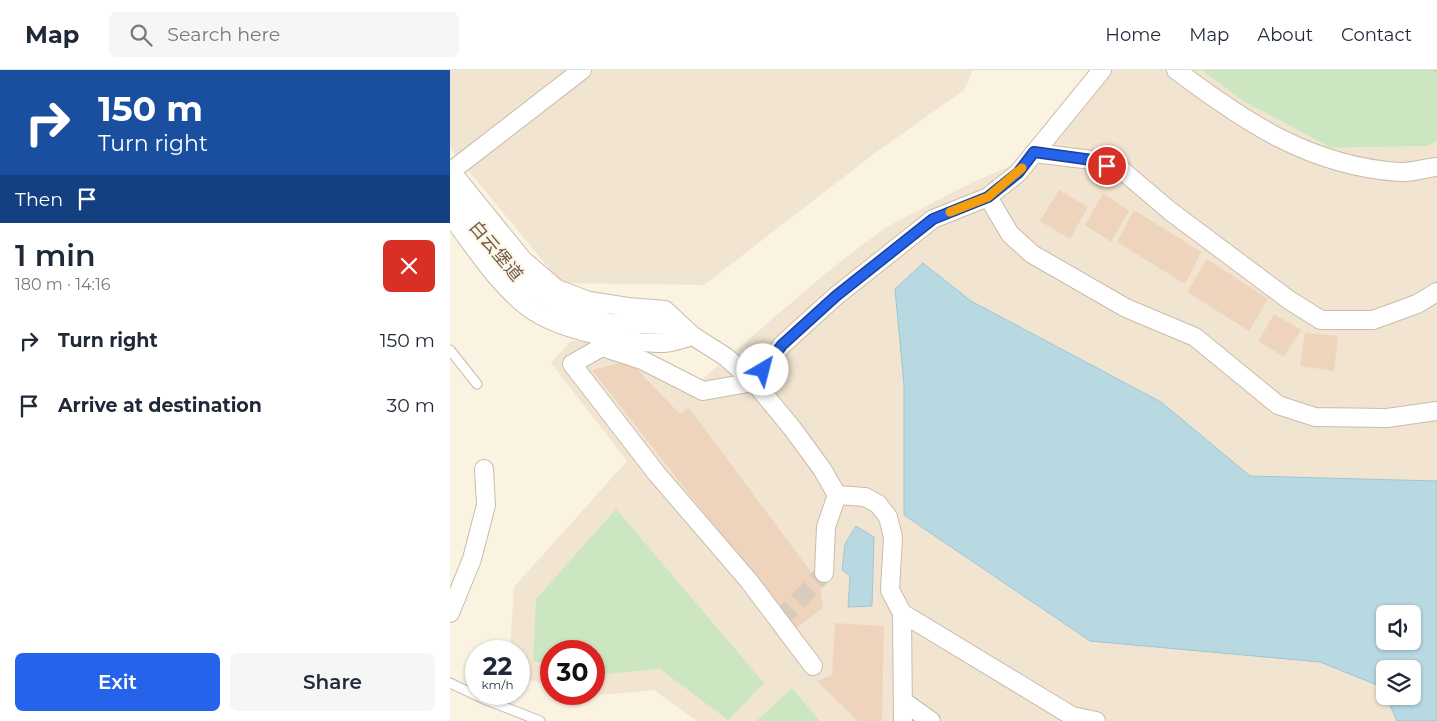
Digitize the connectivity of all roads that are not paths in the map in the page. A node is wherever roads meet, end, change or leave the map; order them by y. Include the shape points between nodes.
1 (582, 70) edge
2 (1102, 70) edge
3 (1176, 70) edge
4 (1034, 152) junction
5 (1437, 167) edge
6 (450, 171) edge
7 (450, 194) edge
8 (988, 197) junction
9 (450, 215) edge
10 (1437, 292) edge
11 (693, 336) junction
12 (450, 350) edge
13 (754, 382) junction
14 (477, 384) dead end
15 (1437, 411) edge
16 (484, 469) dead end
17 (837, 495) junction
18 (824, 573) tunnel mouth
19 (450, 613) edge
20 (902, 614) junction
21 (813, 666) dead end
22 (450, 683) edge
23 (903, 701) junction
24 (540, 721) edge
25 (903, 721) edge
26 (931, 721) edge
27 (1096, 721) edge

1 - 6 street
2 - 4 street
3 - 5 street via 1214,99 1280,140 1336,162 1401,172
4 - 8 street via 1018,173
4 - 10 street via 1092,160 1123,171 1289,300 1321,320 1373,320 1417,304
6 - 11 street via 523,260 558,289 589,301 664,310
7 - 11 street, 白云堡道 via 514,276 555,304 609,324 666,326
8 - 13 street via 925,225 836,296 782,345
8 - 15 street via 1010,234 1032,254 1126,308 1195,337 1278,405 1316,417 1387,418
9 - 11 street via 506,287 530,308 560,324 594,335 665,344
11 - 13 street via 726,357
12 - 14 lane
13 - 17 street via 822,469
13 - 21 street via 703,391 642,360 602,347 572,364 657,474 749,581
16 - 19 street via 486,506 472,559
17 - 18 street via 826,527
17 - 20 street via 865,497 878,504 888,517 893,537 890,590
20 - 23 street
20 - 27 street via 1072,716
22 - 24 lane
23 - 25 street
23 - 26 street

